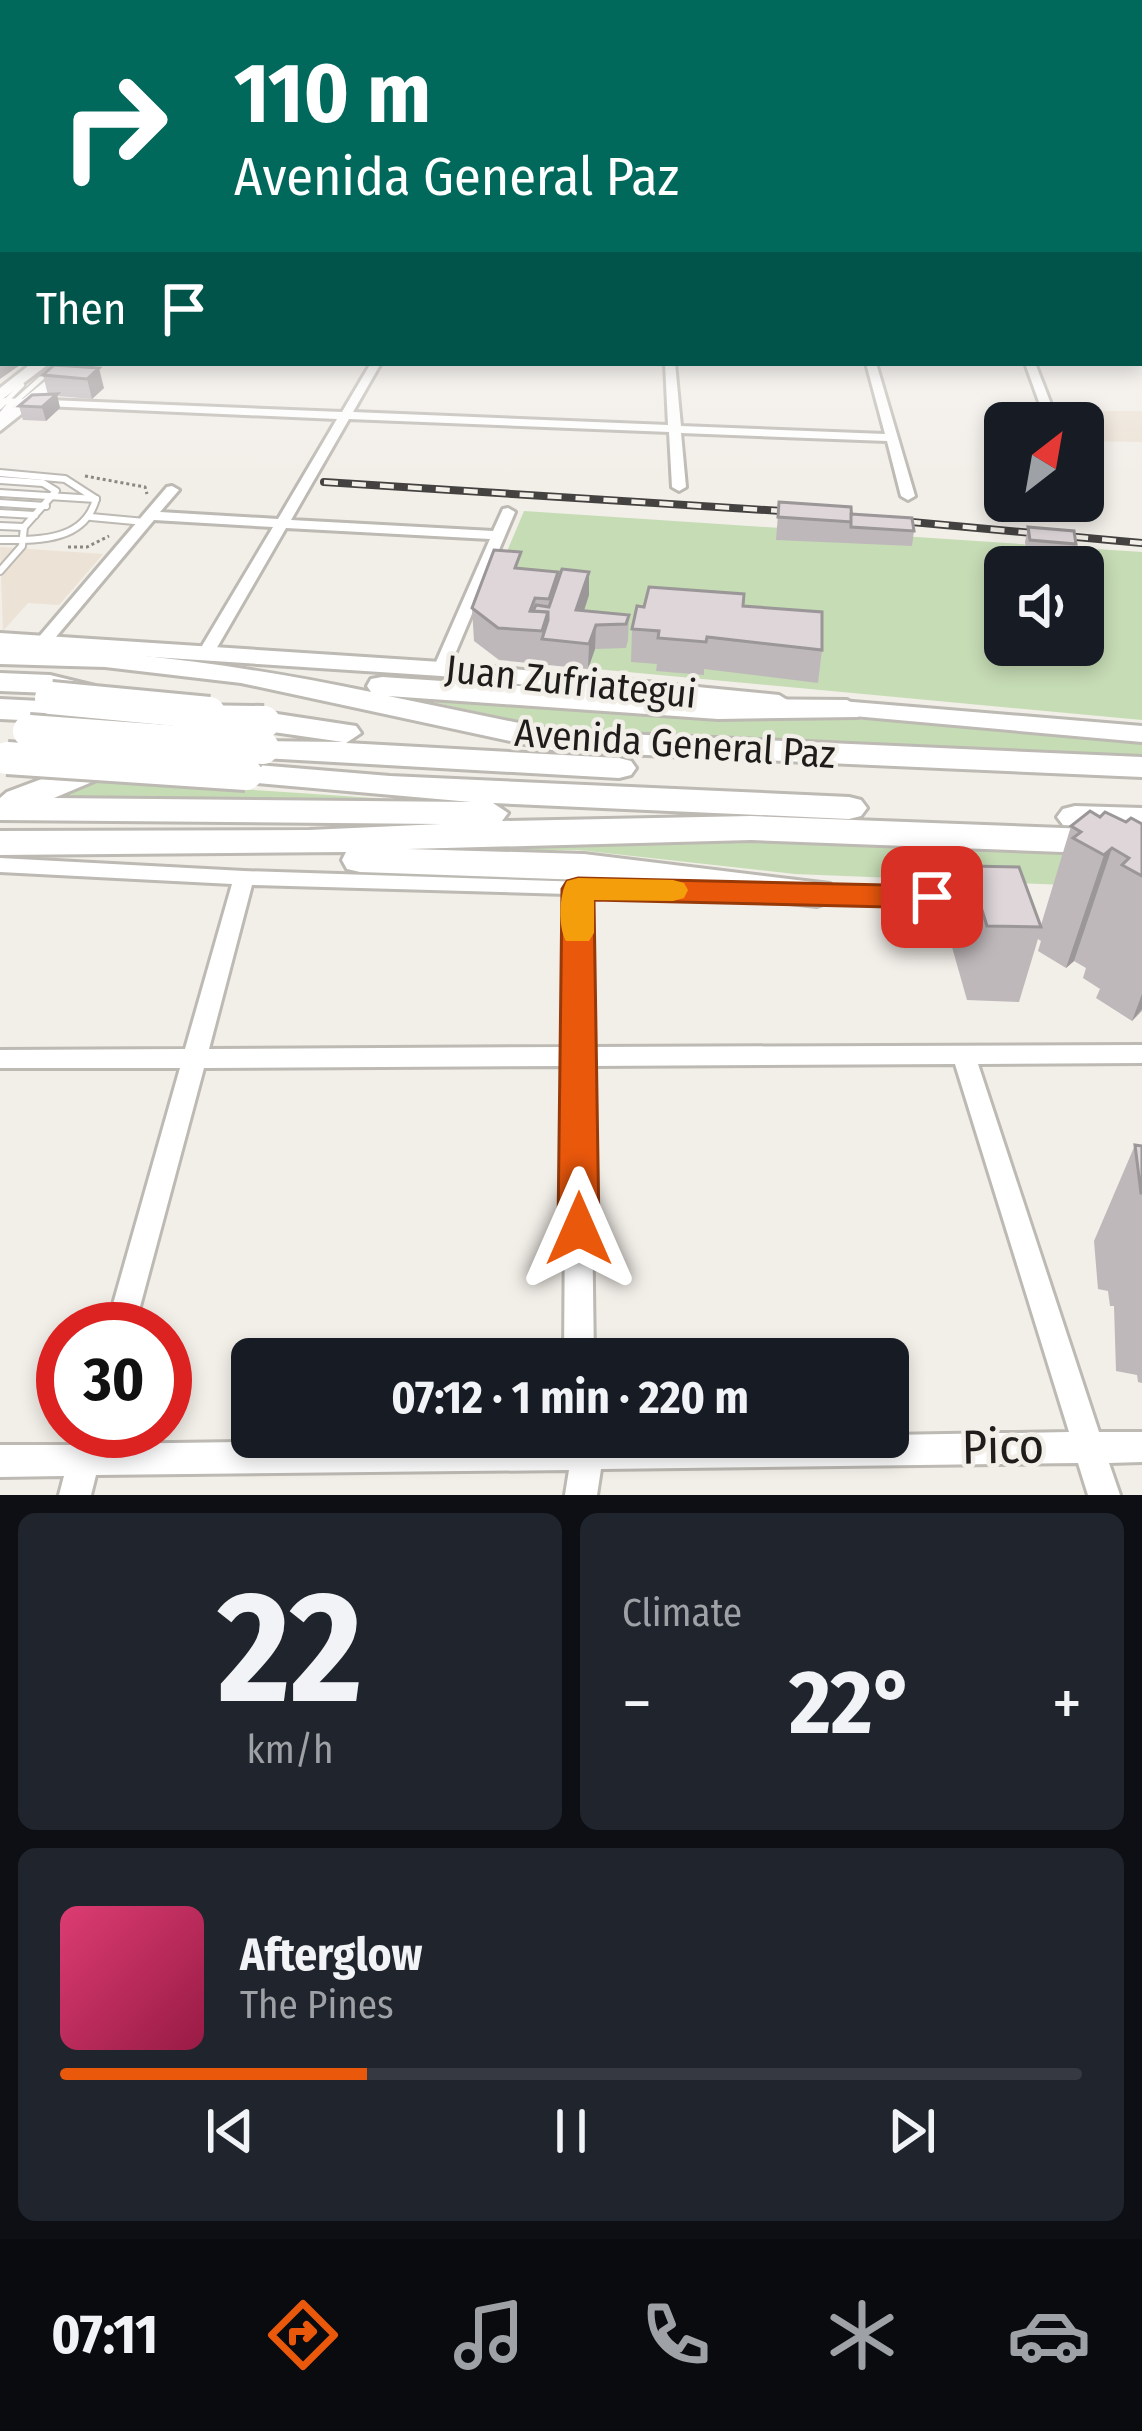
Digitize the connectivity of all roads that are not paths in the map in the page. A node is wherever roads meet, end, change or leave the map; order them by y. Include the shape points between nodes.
1 (47, 366) edge
2 (72, 366) edge
3 (374, 366) edge
4 (670, 366) edge
5 (872, 366) edge
6 (1031, 366) edge
7 (8, 402) edge
8 (1044, 402) edge
9 (347, 416) junction
10 (0, 417) edge
11 (0, 426) edge
12 (675, 428) junction
13 (892, 438) junction
14 (0, 477) edge
15 (680, 487) dead end
16 (172, 490) dead end
17 (0, 493) edge
18 (56, 496) junction
19 (908, 496) dead end
20 (96, 499) junction
21 (0, 503) edge
22 (46, 506) junction
23 (508, 512) dead end
24 (0, 513) edge
25 (35, 515) junction
26 (91, 517) junction
27 (148, 519) junction
28 (284, 523) junction
29 (0, 526) edge
30 (24, 527) junction
31 (498, 535) junction
32 (0, 539) edge
33 (46, 540) junction
34 (22, 541) junction
35 (11, 560) junction
36 (0, 571) edge
37 (0, 640) edge
38 (44, 641) junction
39 (207, 651) junction
40 (0, 655) edge
41 (441, 669) junction
42 (0, 670) edge
43 (241, 674) junction
44 (0, 682) edge
45 (84, 693) dead end
46 (121, 693) dead end
47 (0, 696) edge
48 (0, 709) edge
49 (848, 710) junction
50 (1142, 734) edge
51 (18, 740) edge
52 (262, 742) junction
53 (1142, 767) edge
54 (1142, 789) edge
55 (715, 803) junction
56 (0, 806) edge
57 (496, 813) junction
58 (1142, 819) edge
59 (0, 826) edge
60 (0, 843) edge
61 (1142, 843) edge
62 (184, 844) junction
63 (0, 865) edge
64 (244, 878) junction
65 (578, 889) junction
66 (817, 893) junction
67 (1015, 900) edge
68 (1142, 1054) edge
69 (578, 1055) junction
70 (196, 1056) junction
71 (964, 1056) junction
72 (0, 1059) edge
73 (128, 1302) edge
74 (580, 1338) edge
75 (909, 1445) edge
76 (1088, 1445) junction
77 (192, 1446) edge
78 (231, 1446) edge
79 (1142, 1447) edge
80 (36, 1455) edge
81 (85, 1458) edge
82 (583, 1458) edge
83 (0, 1461) edge
84 (75, 1495) edge
85 (581, 1495) edge
86 (1104, 1495) edge

1 - 7 street
2 - 7 street
3 - 9 street
4 - 12 street
5 - 13 street
6 - 8 street
7 - 9 street
7 - 10 lane
7 - 11 street
9 - 12 street
9 - 28 street
12 - 13 street
12 - 15 street
13 - 19 street
14 - 18 lane via 53,486
14 - 20 lane via 72,481
16 - 27 street
17 - 18 lane
18 - 20 lane
18 - 22 lane
20 - 26 lane
21 - 22 lane
22 - 25 lane
23 - 31 street
24 - 25 lane
25 - 30 lane
26 - 27 lane
26 - 33 lane
27 - 28 street
27 - 38 street
28 - 31 street
28 - 39 street
29 - 30 lane
30 - 34 lane
31 - 41 street
32 - 34 lane
33 - 34 lane
33 - 35 lane
34 - 35 lane
35 - 36 lane
37 - 38 street, Juan Zufriategui
38 - 39 street, Juan Zufriategui
39 - 41 street, Juan Zufriategui
40 - 43 highway, Avenida General Paz
41 - 49 street, Juan Zufriategui
42 - 46 highway via 73,673
43 - 49 highway via 592,702
43 - 53 highway, Avenida General Paz via 557,741
44 - 45 highway
47 - 51 highway
48 - 51 highway
49 - 50 street, Juan Zufriategui
51 - 52 highway, Avenida General Paz, bridge
51 - 52 highway, bridge
51 - 56 highway via 74,772 49,791
52 - 54 highway, Avenida General Paz via 572,766
52 - 55 highway, Avenida General Paz
55 - 57 highway
55 - 58 highway, Avenida General Paz
56 - 57 highway
57 - 59 highway via 357,825
60 - 62 highway, Avenida General Paz
61 - 62 highway, Avenida General Paz via 711,828
62 - 66 highway via 295,857 584,868
63 - 64 street
64 - 65 street
64 - 70 street
65 - 66 street
65 - 69 street
66 - 67 street
68 - 71 street
69 - 70 street
69 - 71 street
69 - 74 street
70 - 72 street
70 - 73 street
71 - 76 street
75 - 76 street, Pico
76 - 79 street, Pico
76 - 86 street
77 - 78 street, Pico
80 - 83 street, Pico
81 - 84 street
82 - 85 street

